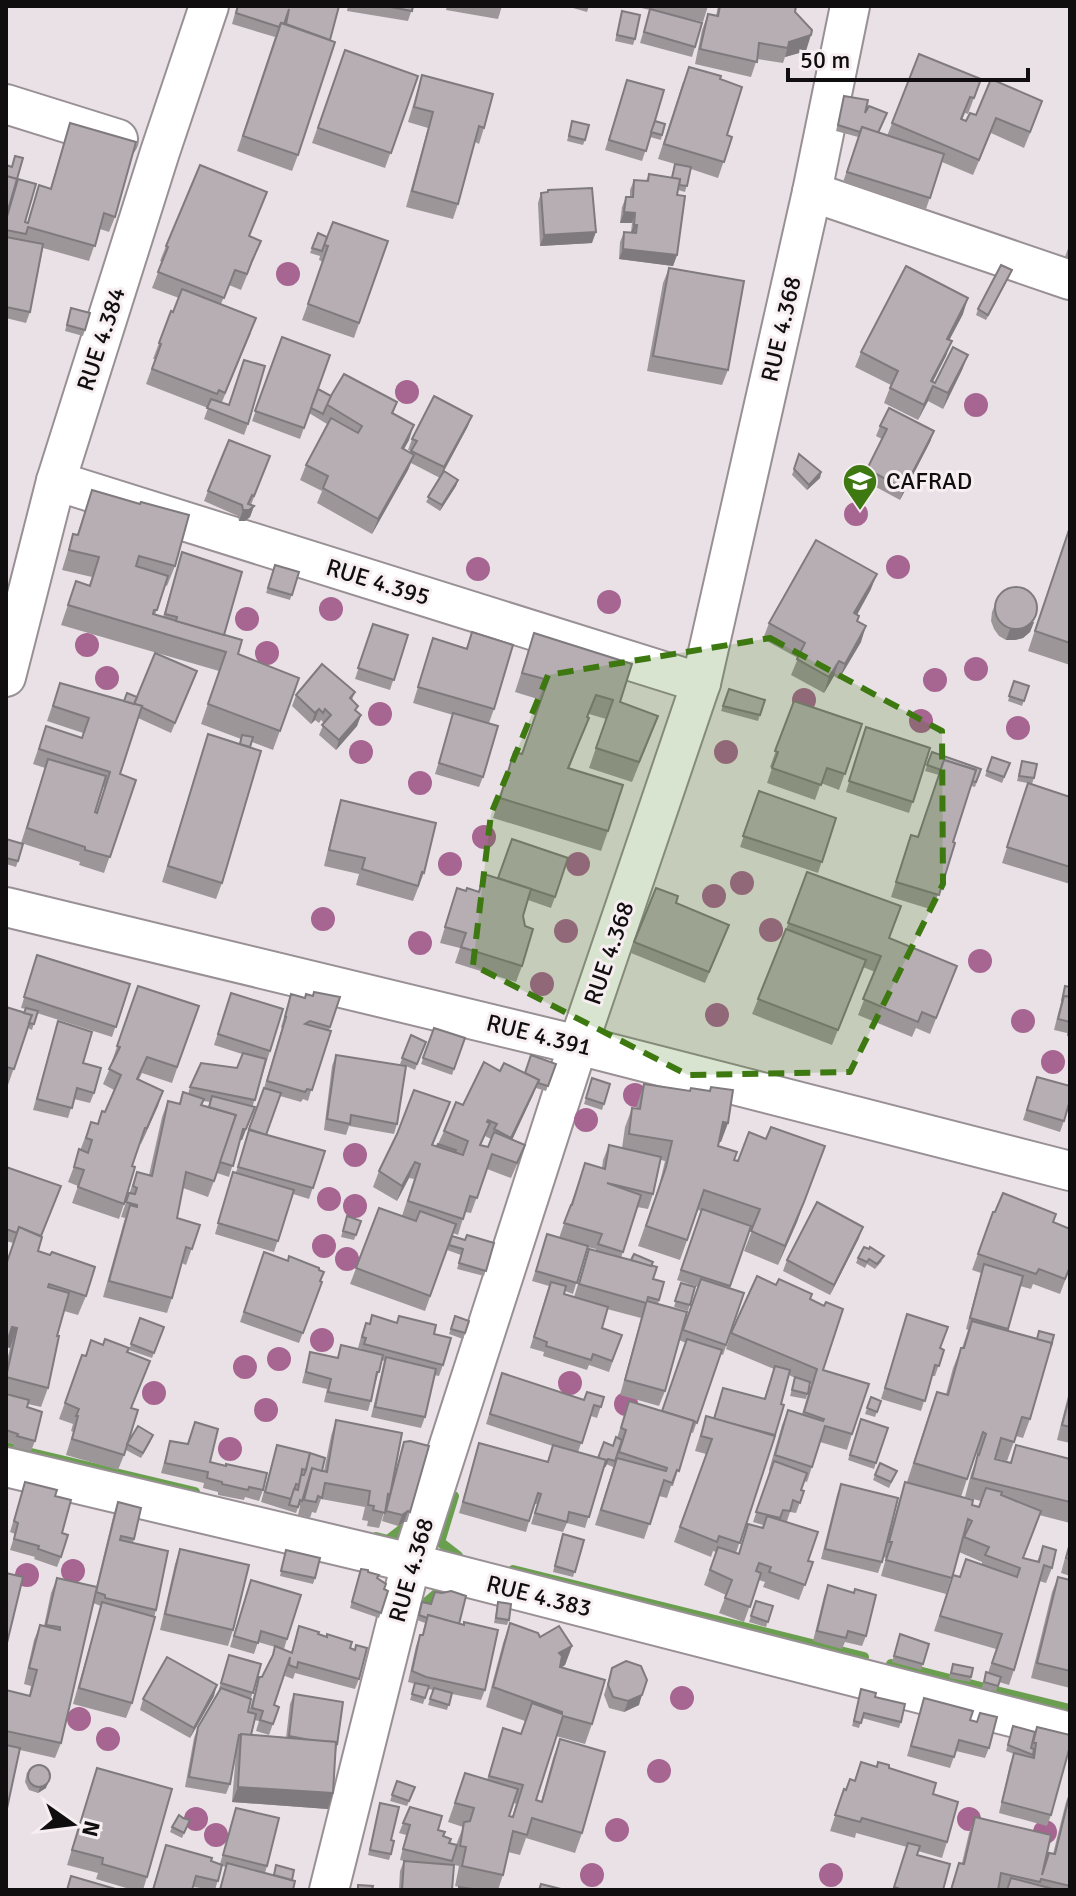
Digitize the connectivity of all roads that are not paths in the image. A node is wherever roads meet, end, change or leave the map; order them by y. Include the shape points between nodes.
1 (209, 6) edge
2 (850, 6) edge
3 (6, 104) edge
4 (160, 152) junction
5 (812, 192) junction
6 (1070, 280) edge
7 (56, 481) junction
8 (6, 677) edge
9 (701, 683) junction
10 (6, 907) edge
11 (578, 1045) junction
12 (1070, 1171) edge
13 (6, 1467) edge
14 (411, 1563) junction
15 (1070, 1732) edge
16 (329, 1890) edge

1 - 4 street, RUE 4.384
2 - 5 street, RUE 4.368
3 - 4 street
4 - 7 street, RUE 4.384
5 - 6 street
5 - 9 street, RUE 4.368
7 - 8 street, RUE 4.384
7 - 9 street, RUE 4.395
9 - 11 street, RUE 4.368
10 - 11 street, RUE 4.391
11 - 12 street, RUE 4.391
11 - 14 street, RUE 4.368
13 - 14 street, RUE 4.383
14 - 15 street, RUE 4.383
14 - 16 street, RUE 4.368

